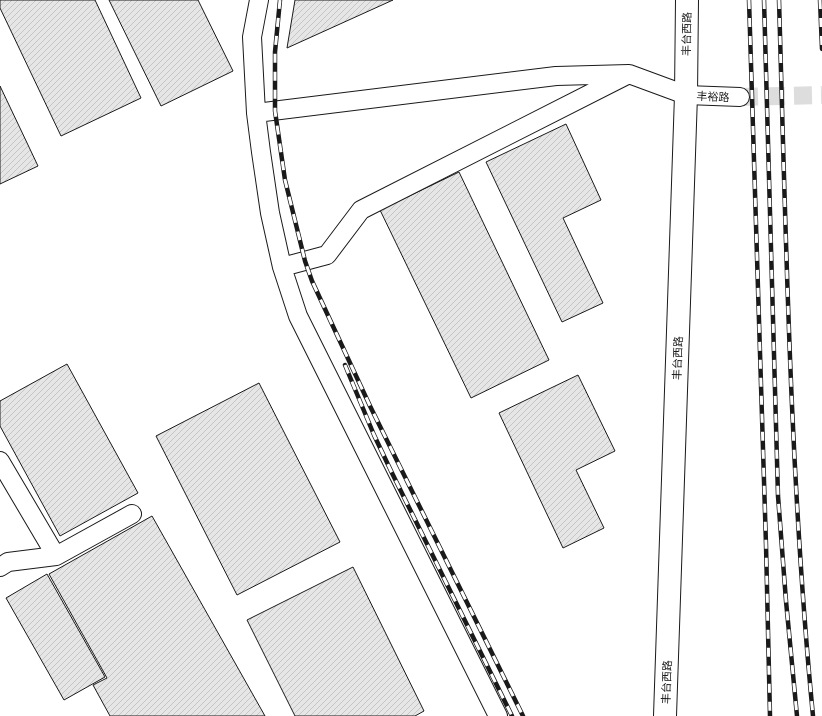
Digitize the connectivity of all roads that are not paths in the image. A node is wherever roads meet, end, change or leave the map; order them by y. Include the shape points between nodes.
1 (259, 0) edge
2 (687, 0) edge
3 (629, 74) junction
4 (686, 95) junction
5 (740, 97) tunnel mouth
6 (256, 113) junction
7 (282, 267) junction
8 (0, 461) edge
9 (132, 514) dead end
10 (56, 556) junction
11 (0, 567) edge
12 (498, 716) edge
13 (665, 716) edge

1 - 6 street via 252,37
2 - 4 main road, 丰台西路
3 - 4 street, 丰裕路
3 - 6 street via 556,76
3 - 7 street via 361,210 327,255
4 - 5 street, 丰裕路
4 - 13 main road, 丰台西路
6 - 7 street via 270,213
7 - 12 street via 298,316
8 - 10 street
9 - 10 street
10 - 11 street via 8,562

